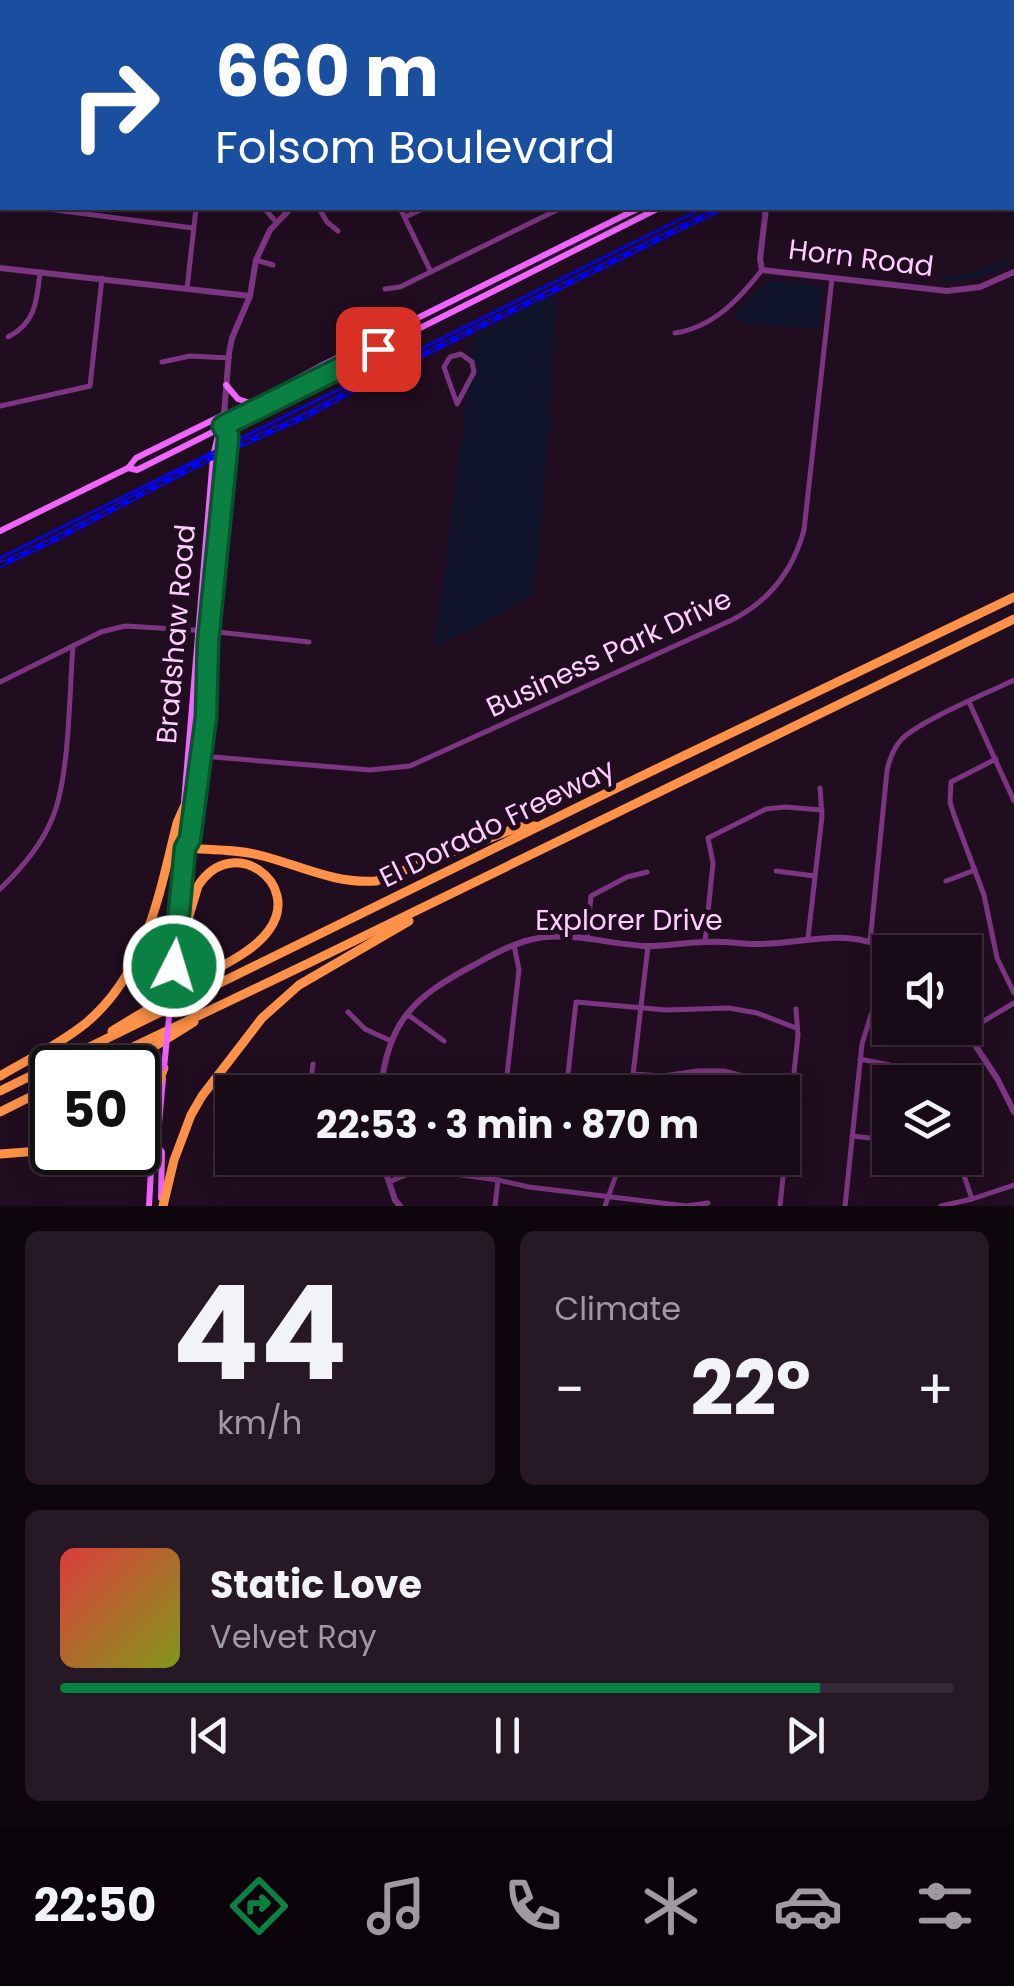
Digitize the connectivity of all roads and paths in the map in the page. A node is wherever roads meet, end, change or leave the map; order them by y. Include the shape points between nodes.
1 (55, 210) edge
2 (196, 210) edge
3 (266, 210) edge
4 (290, 210) edge
5 (320, 210) edge
6 (401, 210) edge
7 (421, 210) edge
8 (556, 210) edge
9 (635, 210) edge
10 (645, 210) edge
11 (655, 210) edge
12 (766, 210) edge
13 (405, 217) junction
14 (276, 222) junction
15 (619, 227) junction
16 (194, 228) junction
17 (338, 231) dead end
18 (256, 260) junction
19 (274, 265) dead end
20 (0, 268) edge
21 (762, 270) junction
22 (40, 272) junction
23 (431, 272) junction
24 (1014, 272) edge
25 (102, 278) junction
26 (832, 278) junction
27 (385, 289) dead end
28 (187, 290) junction
29 (250, 296) junction
30 (675, 333) dead end
31 (8, 337) dead end
32 (229, 358) junction
33 (162, 362) dead end
34 (448, 380) joint
35 (226, 386) junction
36 (252, 403) junction
37 (0, 406) edge
38 (223, 415) junction
39 (223, 426) junction
40 (194, 442) junction
41 (213, 457) junction
42 (128, 468) junction
43 (0, 531) edge
44 (1014, 597) edge
45 (1014, 619) edge
46 (199, 630) junction
47 (210, 631) junction
48 (308, 642) dead end
49 (72, 646) junction
50 (1014, 680) edge
51 (0, 682) edge
52 (969, 702) junction
53 (192, 711) junction
54 (201, 756) junction
55 (996, 760) junction
56 (820, 788) dead end
57 (1014, 802) edge
58 (184, 807) junction
59 (822, 810) junction
60 (543, 825) junction
61 (185, 848) junction
62 (975, 870) junction
63 (776, 871) dead end
64 (646, 872) dead end
65 (815, 876) junction
66 (946, 881) dead end
67 (468, 886) junction
68 (0, 889) edge
69 (808, 938) junction
70 (587, 939) junction
71 (705, 942) junction
72 (870, 942) joint
73 (514, 944) junction
74 (648, 946) junction
75 (174, 966) junction
76 (1014, 993) edge
77 (225, 1002) junction
78 (1014, 1003) edge
79 (641, 1007) junction
80 (796, 1009) dead end
81 (348, 1012) dead end
82 (872, 1013) edge
83 (407, 1014) junction
84 (982, 1020) edge
85 (796, 1028) junction
86 (391, 1041) junction
87 (444, 1042) dead end
88 (86, 1045) edge
89 (93, 1045) edge
90 (136, 1045) edge
91 (157, 1045) edge
92 (976, 1045) edge
93 (860, 1059) junction
94 (313, 1064) dead end
95 (890, 1065) edge
96 (164, 1068) junction
97 (633, 1074) joint
98 (312, 1075) edge
99 (383, 1075) edge
100 (507, 1075) edge
101 (568, 1075) edge
102 (648, 1075) edge
103 (670, 1075) edge
104 (737, 1075) edge
105 (794, 1075) edge
106 (0, 1076) edge
107 (30, 1076) edge
108 (160, 1079) edge
109 (0, 1090) edge
110 (30, 1097) edge
111 (0, 1112) edge
112 (1014, 1112) edge
113 (160, 1113) edge
114 (852, 1136) junction
115 (872, 1138) edge
116 (160, 1150) edge
117 (30, 1152) edge
118 (0, 1154) edge
119 (151, 1175) edge
120 (387, 1175) edge
121 (616, 1175) edge
122 (782, 1175) edge
123 (964, 1175) edge
124 (498, 1180) junction
125 (389, 1182) junction
126 (1014, 1185) edge
127 (608, 1196) junction
128 (972, 1199) junction
129 (708, 1203) dead end
130 (149, 1206) edge
131 (162, 1206) edge
132 (400, 1206) edge
133 (495, 1206) edge
134 (605, 1206) edge
135 (780, 1206) edge
136 (844, 1206) edge
137 (941, 1206) edge

1 - 16 street
2 - 16 street
3 - 14 street
4 - 14 street, Bradshaw Road
5 - 17 street
6 - 13 street
7 - 13 street
8 - 23 street
9 - 36 main road
10 - 15 main road
11 - 15 main road
12 - 21 street, Horn Road
13 - 23 street
14 - 18 street, Bradshaw Road
15 - 39 main road
16 - 28 street
18 - 19 street
18 - 29 street, Bradshaw Road
20 - 22 street
21 - 26 street, Horn Road
21 - 30 street via 722,314
22 - 25 street
22 - 31 street via 32,316
23 - 27 street
24 - 26 street, Horn Road via 980,287 947,291
25 - 28 street
25 - 37 street via 90,386
26 - 54 street, Business Park Drive via 804,530 787,572 755,606 410,766 370,770
28 - 29 street
29 - 32 street, Bradshaw Road
32 - 33 street
32 - 35 street, Bradshaw Road
34 - 34 street via 457,404 474,372 470,359 447,359
35 - 36 main road
35 - 38 street, Bradshaw Road
36 - 38 main road
38 - 39 street, Bradshaw Road
38 - 42 main road
39 - 40 main road
39 - 41 main road, Bradshaw Road
39 - 47 main road, Bradshaw Road via 228,440
40 - 41 main road via 205,443
40 - 42 main road via 137,470
41 - 46 main road, Bradshaw Road
42 - 43 main road
44 - 60 highway, El Dorado Freeway
45 - 67 highway, El Dorado Freeway
46 - 47 street
46 - 49 street via 119,627
46 - 53 main road, Bradshaw Road
47 - 48 street
47 - 54 main road, Bradshaw Road
49 - 51 street
49 - 68 street via 56,806 30,856
50 - 52 street
52 - 55 street
52 - 72 street via 910,732 890,758
53 - 54 main road via 193,742
53 - 58 main road, Bradshaw Road
54 - 61 main road, Bradshaw Road
55 - 57 street
55 - 62 street via 951,782 952,808
56 - 59 street
58 - 61 main road, Bradshaw Road
58 - 106 highway via 147,935 119,988 84,1024
59 - 65 street
59 - 71 street via 766,808 708,838 713,864
60 - 61 highway via 519,827 376,881 338,880 258,854
60 - 89 highway, El Dorado Freeway
61 - 75 main road, Bradshaw Road
62 - 66 street
62 - 76 street via 995,952
63 - 65 street
64 - 70 street via 591,896
65 - 69 street
67 - 77 highway, El Dorado Freeway
67 - 131 highway via 299,985 262,1018 191,1115
69 - 71 street, Explorer Drive
69 - 72 street, Explorer Drive
70 - 73 street, Explorer Drive
70 - 74 street, Explorer Drive
71 - 74 street, Explorer Drive
73 - 83 street, Explorer Drive via 436,986
73 - 100 street via 519,970
74 - 79 street
75 - 88 highway via 205,875 243,863 267,876 278,900 263,937
75 - 96 main road, Bradshaw Road, bridge
77 - 90 highway, El Dorado Freeway
77 - 91 highway
78 - 84 street
79 - 85 street via 729,1008
79 - 97 street
79 - 101 street via 576,1002
80 - 85 street
81 - 86 street via 365,1030
82 - 93 street
83 - 86 street, Explorer Drive
83 - 87 street
85 - 105 street
86 - 99 street, Explorer Drive
92 - 112 street
93 - 95 street
93 - 114 street
94 - 98 street
96 - 108 highway
96 - 113 main road, Bradshaw Road
97 - 102 street
103 - 104 street
107 - 109 highway, El Dorado Freeway
110 - 111 highway
114 - 115 street
114 - 136 street
116 - 131 main road, Bradshaw Road
117 - 118 highway
119 - 130 main road, Bradshaw Road
120 - 125 street
121 - 127 street
122 - 135 street
123 - 128 street
124 - 125 street via 426,1171
124 - 127 street
124 - 133 street
125 - 132 street
126 - 128 street
127 - 129 street
127 - 134 street
128 - 137 street

